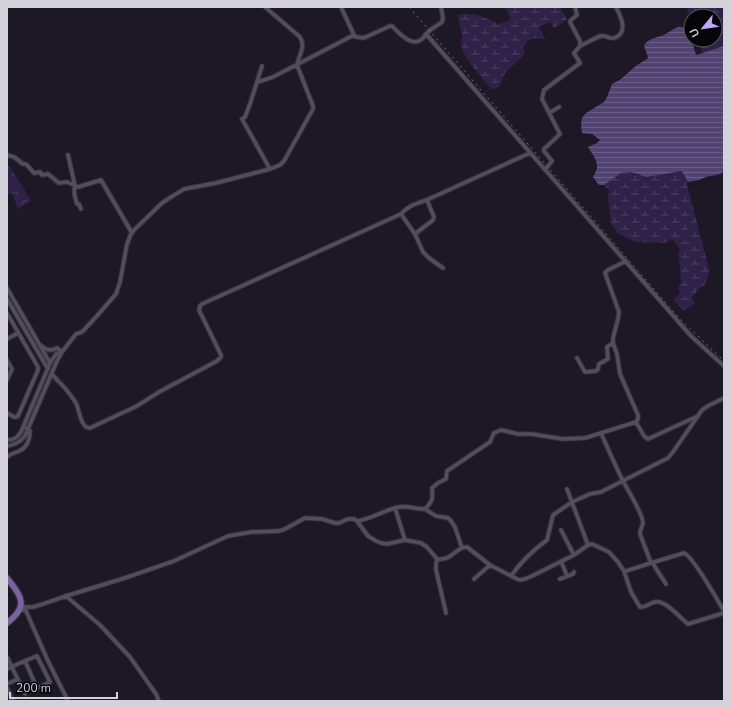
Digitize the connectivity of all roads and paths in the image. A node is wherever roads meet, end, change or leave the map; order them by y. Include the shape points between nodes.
1 (265, 7) edge
2 (341, 7) edge
3 (441, 7) edge
4 (574, 7) edge
5 (616, 7) edge
6 (426, 34) junction
7 (354, 35) junction
8 (580, 46) junction
9 (297, 65) junction
10 (262, 66) dead end
11 (258, 82) junction
12 (559, 107) dead end
13 (549, 112) junction
14 (530, 153) junction
15 (7, 155) edge
16 (68, 155) dead end
17 (270, 168) junction
18 (545, 170) junction
19 (75, 186) junction
20 (427, 200) junction
21 (81, 209) dead end
22 (401, 214) junction
23 (132, 233) junction
24 (414, 234) junction
25 (626, 261) junction
26 (443, 268) dead end
27 (7, 288) edge
28 (7, 299) edge
29 (7, 313) edge
30 (18, 333) junction
31 (7, 339) edge
32 (38, 342) junction
33 (613, 343) junction
34 (62, 352) junction
35 (577, 358) dead end
36 (7, 360) edge
37 (50, 363) junction
38 (55, 365) junction
39 (724, 366) edge
40 (48, 369) junction
41 (52, 372) junction
42 (7, 380) edge
43 (60, 382) junction
44 (47, 386) junction
45 (724, 398) edge
46 (7, 413) edge
47 (699, 415) junction
48 (636, 422) junction
49 (23, 426) junction
50 (28, 428) junction
51 (601, 433) junction
52 (7, 440) edge
53 (7, 446) edge
54 (7, 457) edge
55 (623, 481) junction
56 (567, 489) dead end
57 (572, 502) junction
58 (395, 508) junction
59 (425, 509) junction
60 (357, 521) junction
61 (561, 530) dead end
62 (405, 540) junction
63 (588, 545) junction
64 (462, 548) junction
65 (574, 555) junction
66 (437, 559) junction
67 (561, 561) junction
68 (652, 562) junction
69 (490, 565) junction
70 (624, 571) junction
71 (574, 572) dead end
72 (512, 576) junction
73 (567, 576) junction
74 (7, 578) edge
75 (474, 579) dead end
76 (560, 579) dead end
77 (666, 584) dead end
78 (66, 596) junction
79 (20, 608) junction
80 (724, 612) edge
81 (446, 613) dead end
82 (7, 623) edge
83 (7, 657) edge
84 (25, 661) junction
85 (12, 667) junction
86 (7, 669) edge
87 (18, 679) junction
88 (7, 684) edge
89 (7, 688) edge
90 (25, 694) dead end
91 (13, 701) edge
92 (68, 701) edge
93 (159, 701) edge

1 - 9 street via 300,37 303,45
2 - 7 street
3 - 6 street via 442,22
4 - 8 street via 577,15 570,22
5 - 8 street via 622,22 619,34 614,38 602,36
6 - 7 street via 423,39 414,42 390,26 366,37
6 - 14 street
7 - 9 street
8 - 13 street via 574,53 580,64 544,90 542,99
9 - 11 street
9 - 17 street via 313,109 284,161
10 - 11 street
11 - 17 street via 242,119
12 - 13 street
13 - 18 street via 560,134 544,149 552,161
14 - 18 street
14 - 20 street
15 - 19 street via 14,156 34,173 48,174 60,183 67,182
16 - 19 street
17 - 23 street via 184,190 162,204
18 - 25 street
19 - 21 street via 75,198
19 - 23 street via 101,180
20 - 22 street via 410,206
20 - 24 street via 433,220
22 - 24 street
22 - 43 street via 200,306 199,310 221,355 220,359 138,406 88,428 82,422 76,403
23 - 34 street via 127,244 116,294 82,332 76,334
24 - 26 street via 425,254
25 - 33 street via 605,273 619,312
25 - 39 street via 691,336
27 - 32 street
28 - 40 street
29 - 30 street
30 - 31 street
30 - 46 street via 38,370 18,416 14,417
32 - 34 street via 45,349 57,348
32 - 37 street
33 - 35 street via 606,347 608,358 599,364 596,371 584,372
33 - 48 street via 621,378 638,415
34 - 37 street via 56,354
34 - 38 street
36 - 42 street via 12,369
37 - 38 street
37 - 40 street
38 - 41 street
40 - 41 street
40 - 49 street
41 - 43 street
41 - 44 street
43 - 44 street via 51,382
44 - 50 street
45 - 47 street via 705,408
47 - 48 street via 648,439
47 - 55 street via 671,455
48 - 51 street
49 - 50 street
49 - 52 street via 18,437
50 - 53 street via 22,440
50 - 54 street via 30,437 25,448
51 - 55 street
51 - 59 street via 585,438 563,439 501,430 494,433 490,442 447,471 446,479 432,488 433,498
55 - 57 street
55 - 68 street via 642,520 639,532
56 - 57 street
57 - 63 street
57 - 72 street via 553,514 547,540 521,562
58 - 59 street
58 - 60 street
58 - 62 street
59 - 64 street via 436,516 451,520
60 - 62 street via 368,536 381,543
60 - 78 street via 351,518 335,523 305,518 279,531 228,536 174,560
61 - 65 street
62 - 66 street via 428,547
63 - 65 street
63 - 70 street via 594,544 608,552
64 - 66 street via 447,558
64 - 69 street via 467,547
65 - 67 street
66 - 81 street via 436,570
67 - 72 street via 528,578 520,580
67 - 73 street
68 - 70 street
68 - 77 street
68 - 80 street via 682,553 687,554
69 - 72 street
69 - 75 street
70 - 80 street via 631,592 640,607 655,602 663,604 688,624
71 - 73 street
73 - 76 street
74 - 79 main road via 21,598
78 - 79 street via 33,607
78 - 93 street via 100,625 130,657
79 - 82 main road
79 - 92 street via 26,611
83 - 85 street
84 - 84 street via 37,688 50,682 37,656
84 - 85 street
85 - 86 street
85 - 87 street
87 - 88 street
87 - 90 street
89 - 91 street

